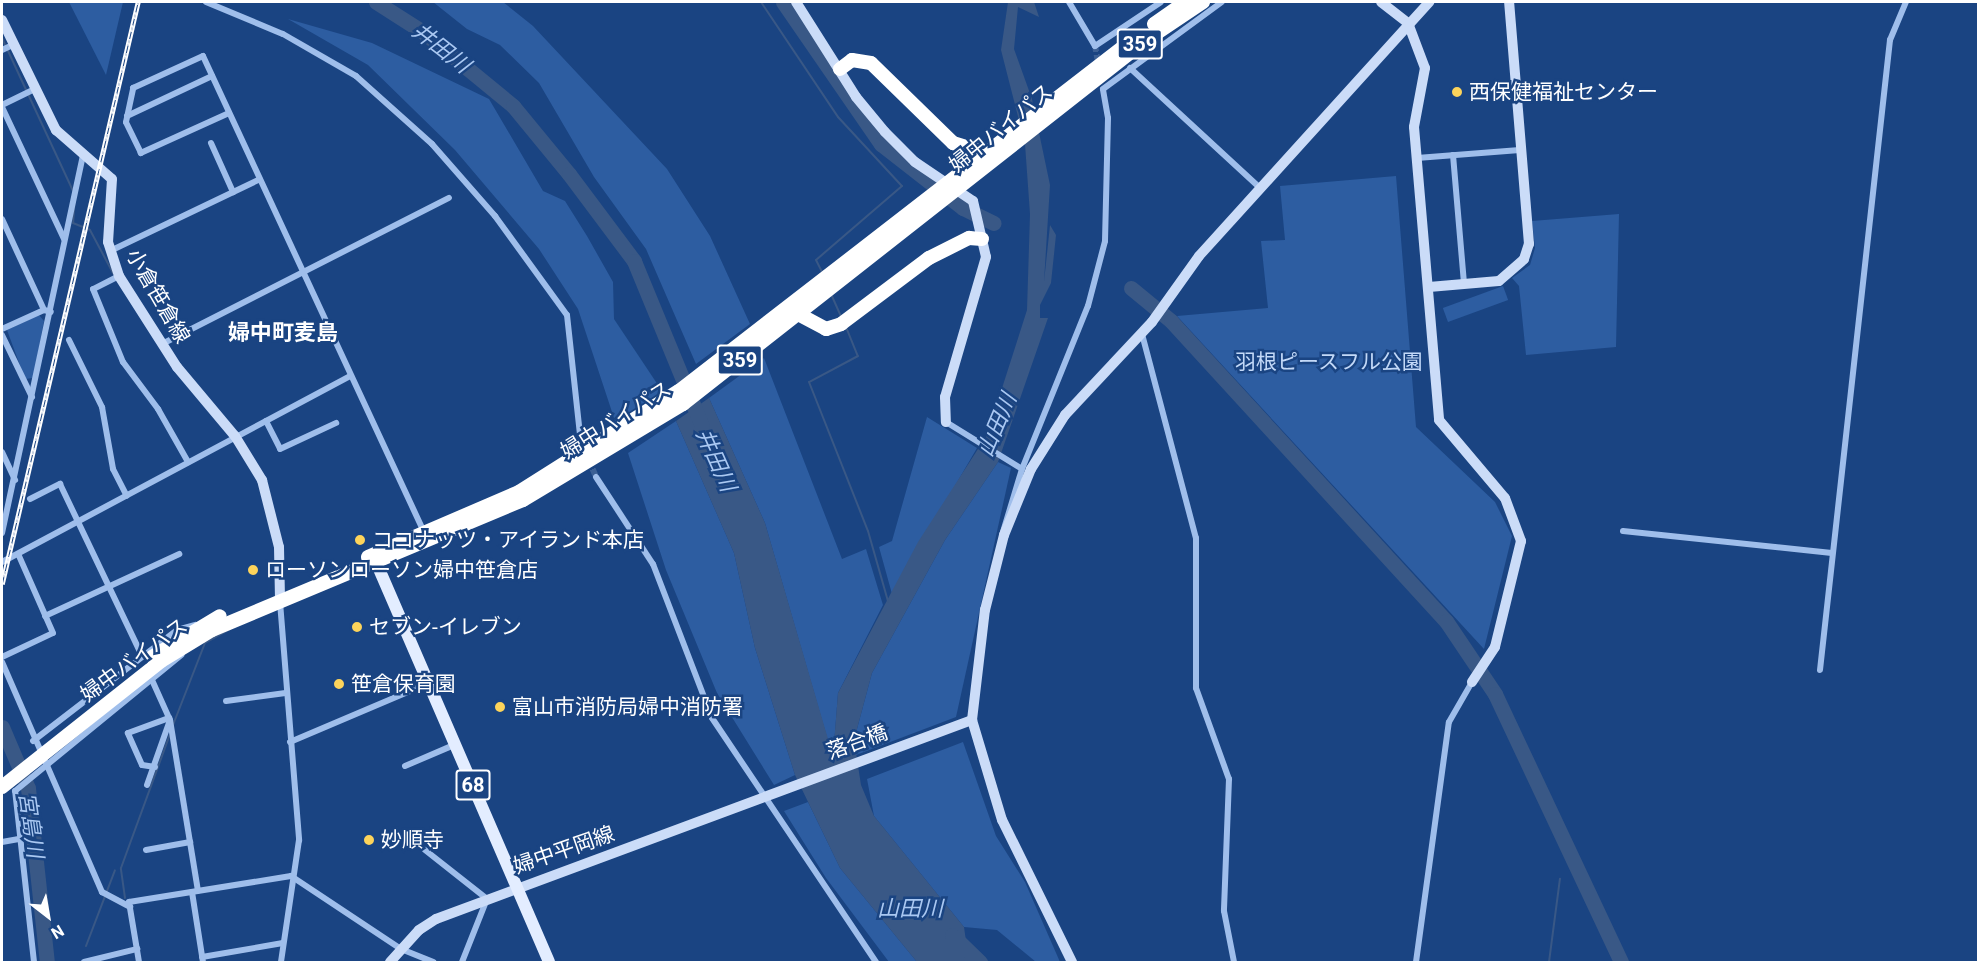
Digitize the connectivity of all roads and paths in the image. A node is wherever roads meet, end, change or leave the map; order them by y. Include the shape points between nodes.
1 (206, 2) edge
2 (796, 2) edge
3 (1069, 2) edge
4 (1161, 2) edge
5 (1185, 2) edge
6 (1203, 2) edge
7 (1222, 2) edge
8 (1381, 2) edge
9 (1429, 2) edge
10 (1509, 2) edge
11 (1906, 2) edge
12 (2, 20) edge
13 (1408, 23) junction
14 (16, 44) junction
15 (2, 51) edge
16 (1130, 68) junction
17 (840, 69) junction
18 (212, 76) junction
19 (1079, 85) junction
20 (35, 89) junction
21 (2, 106) edge
22 (229, 113) junction
23 (127, 116) junction
24 (211, 143) dead end
25 (953, 143) junction
26 (1520, 150) junction
27 (985, 153) junction
28 (83, 155) junction
29 (1453, 155) junction
30 (1417, 158) junction
31 (260, 179) junction
32 (1260, 188) junction
33 (233, 192) junction
34 (449, 198) dead end
35 (904, 214) junction
36 (2, 219) edge
37 (981, 234) junction
38 (66, 243) junction
39 (110, 251) junction
40 (866, 263) junction
41 (303, 273) junction
42 (119, 276) junction
43 (1464, 284) junction
44 (1429, 287) junction
45 (47, 311) junction
46 (800, 315) junction
47 (841, 324) junction
48 (2, 329) edge
49 (1142, 333) junction
50 (2, 335) edge
51 (69, 340) dead end
52 (162, 344) junction
53 (351, 376) junction
54 (32, 397) junction
55 (266, 422) junction
56 (946, 422) joint
57 (336, 423) dead end
58 (235, 436) junction
59 (581, 444) dead end
60 (608, 446) junction
61 (2, 452) edge
62 (188, 462) junction
63 (1020, 468) junction
64 (596, 477) tunnel mouth
65 (15, 481) junction
66 (128, 496) junction
67 (30, 499) dead end
68 (78, 524) junction
69 (1623, 531) dead end
70 (2, 533) edge
71 (425, 533) junction
72 (1004, 535) junction
73 (1833, 553) junction
74 (179, 554) dead end
75 (18, 556) junction
76 (374, 559) junction
77 (2, 562) edge
78 (109, 586) junction
79 (279, 594) junction
80 (45, 616) junction
81 (209, 626) junction
82 (142, 656) junction
83 (2, 657) edge
84 (2, 662) edge
85 (1820, 670) dead end
86 (152, 680) junction
87 (1472, 681) joint
88 (429, 683) junction
89 (285, 693) junction
90 (226, 701) dead end
91 (170, 719) junction
92 (968, 722) junction
93 (33, 741) junction
94 (53, 741) junction
95 (290, 742) junction
96 (455, 745) junction
97 (44, 766) junction
98 (405, 766) dead end
99 (155, 767) junction
100 (2, 776) edge
101 (147, 785) dead end
102 (2, 788) edge
103 (765, 797) junction
104 (19, 839) junction
105 (2, 842) edge
106 (190, 843) junction
107 (146, 850) dead end
108 (425, 850) dead end
109 (291, 876) junction
110 (517, 887) junction
111 (195, 892) junction
112 (487, 899) junction
113 (130, 907) junction
114 (283, 943) junction
115 (137, 949) junction
116 (401, 949) junction
117 (203, 960) edge
118 (34, 963) edge
119 (84, 963) edge
120 (139, 963) edge
121 (281, 963) edge
122 (390, 963) edge
123 (433, 963) edge
124 (462, 963) edge
125 (549, 963) edge
126 (876, 963) edge
127 (1072, 963) edge
128 (1234, 963) edge
129 (1416, 963) edge

1 - 59 street via 284,34 356,76 432,144 495,216 567,315
2 - 17 street
3 - 4 street via 1095,46
5 - 19 highway, 婦中バイパス / 359
6 - 19 highway, 婦中バイパス / 359
7 - 16 street
8 - 13 street
9 - 13 street
10 - 26 street
11 - 73 street via 1890,40
12 - 14 street, 小倉笹倉線
13 - 30 street via 1425,68 1414,127
13 - 32 street
14 - 15 street
14 - 20 street, 小倉笹倉線
16 - 32 street
16 - 63 street via 1103,88 1108,118 1099,265
17 - 25 highway via 852,60 871,63
17 - 37 street via 892,139 973,201
18 - 22 street
18 - 23 street
18 - 23 street via 203,56 133,88
19 - 27 highway, 婦中バイパス / 359
19 - 40 highway, 婦中バイパス / 359
20 - 21 street
20 - 28 street, 小倉笹倉線 via 56,130
21 - 38 street
22 - 23 street via 141,153
22 - 31 street
24 - 33 street
25 - 27 highway
25 - 35 highway via 955,168
26 - 29 street
26 - 43 street via 1529,244 1524,259 1499,281
27 - 35 highway, 婦中バイパス / 359
28 - 38 street
28 - 39 street, 小倉笹倉線 via 112,179
29 - 30 street
29 - 43 street
30 - 44 street
31 - 33 street
31 - 41 street
32 - 49 street via 1199,256
33 - 39 street
34 - 41 street
35 - 60 highway, 婦中バイパス / 359
36 - 45 street
37 - 47 highway via 929,258
37 - 56 street via 982,275 945,397
38 - 45 street
39 - 42 street, 小倉笹倉線
40 - 46 highway, 婦中バイパス / 359
40 - 47 highway via 819,308 821,321
41 - 52 street
41 - 53 street
42 - 52 street, 小倉笹倉線
42 - 62 street via 93,289 123,362 158,409
43 - 44 street
44 - 87 street via 1439,420 1505,498 1521,540 1496,647
45 - 48 street
45 - 54 street
46 - 47 highway via 826,329
46 - 60 highway, 婦中バイパス / 359 via 683,404
49 - 72 street via 1052,431
49 - 128 street via 1196,538 1196,688 1229,779 1224,911
50 - 54 street
51 - 66 street via 102,407 113,469
52 - 58 street, 小倉笹倉線
53 - 55 street
53 - 71 street
54 - 65 street
55 - 57 street via 279,449
55 - 58 street
56 - 63 street
58 - 62 street
58 - 79 street, 小倉笹倉線 via 272,507
60 - 71 highway, 婦中バイパス / 359 via 519,492
60 - 76 highway, 婦中バイパス / 359 via 523,500
61 - 65 street
62 - 66 street
63 - 72 street via 1002,523
64 - 103 street via 653,564 712,718
65 - 70 street
66 - 68 street
67 - 68 street via 60,484
68 - 75 street
68 - 78 street
69 - 73 street
71 - 76 highway, 婦中バイパス / 359
72 - 92 street via 985,610
73 - 85 street
74 - 78 street
75 - 77 street
75 - 80 street
76 - 79 highway, 婦中バイパス / 359
76 - 88 main road, 68
78 - 80 street
78 - 82 street
79 - 81 highway, 婦中バイパス / 359
79 - 89 street
80 - 83 street via 53,633
81 - 82 street via 177,630
81 - 86 street
81 - 94 highway, 婦中バイパス / 359
82 - 93 street
84 - 93 street
86 - 91 street
86 - 97 street
87 - 129 street via 1449,722
88 - 95 street
88 - 96 main road, 68
89 - 90 street
89 - 95 street
91 - 99 street
91 - 99 street via 128,733 142,765
91 - 106 street
92 - 103 street, 落合橋
92 - 127 street via 1002,820
93 - 97 street
94 - 100 highway, 婦中バイパス / 359
94 - 102 highway, 婦中バイパス / 359
95 - 109 street via 299,840
96 - 98 street
96 - 110 main road, 68
97 - 104 street via 15,791
97 - 113 street via 102,892
99 - 101 street
103 - 110 street, 婦中平岡線
103 - 126 street
104 - 105 street
104 - 118 street
106 - 107 street
106 - 111 street
108 - 112 street
109 - 111 street
109 - 114 street
109 - 116 street
110 - 112 street, 婦中平岡線
110 - 125 main road, 68
111 - 113 street via 129,902
111 - 117 street
112 - 116 street, 婦中平岡線 via 436,920
112 - 124 street
113 - 115 street
114 - 117 street
114 - 121 street
115 - 119 street
115 - 120 street
116 - 122 street, 婦中平岡線
116 - 123 street

